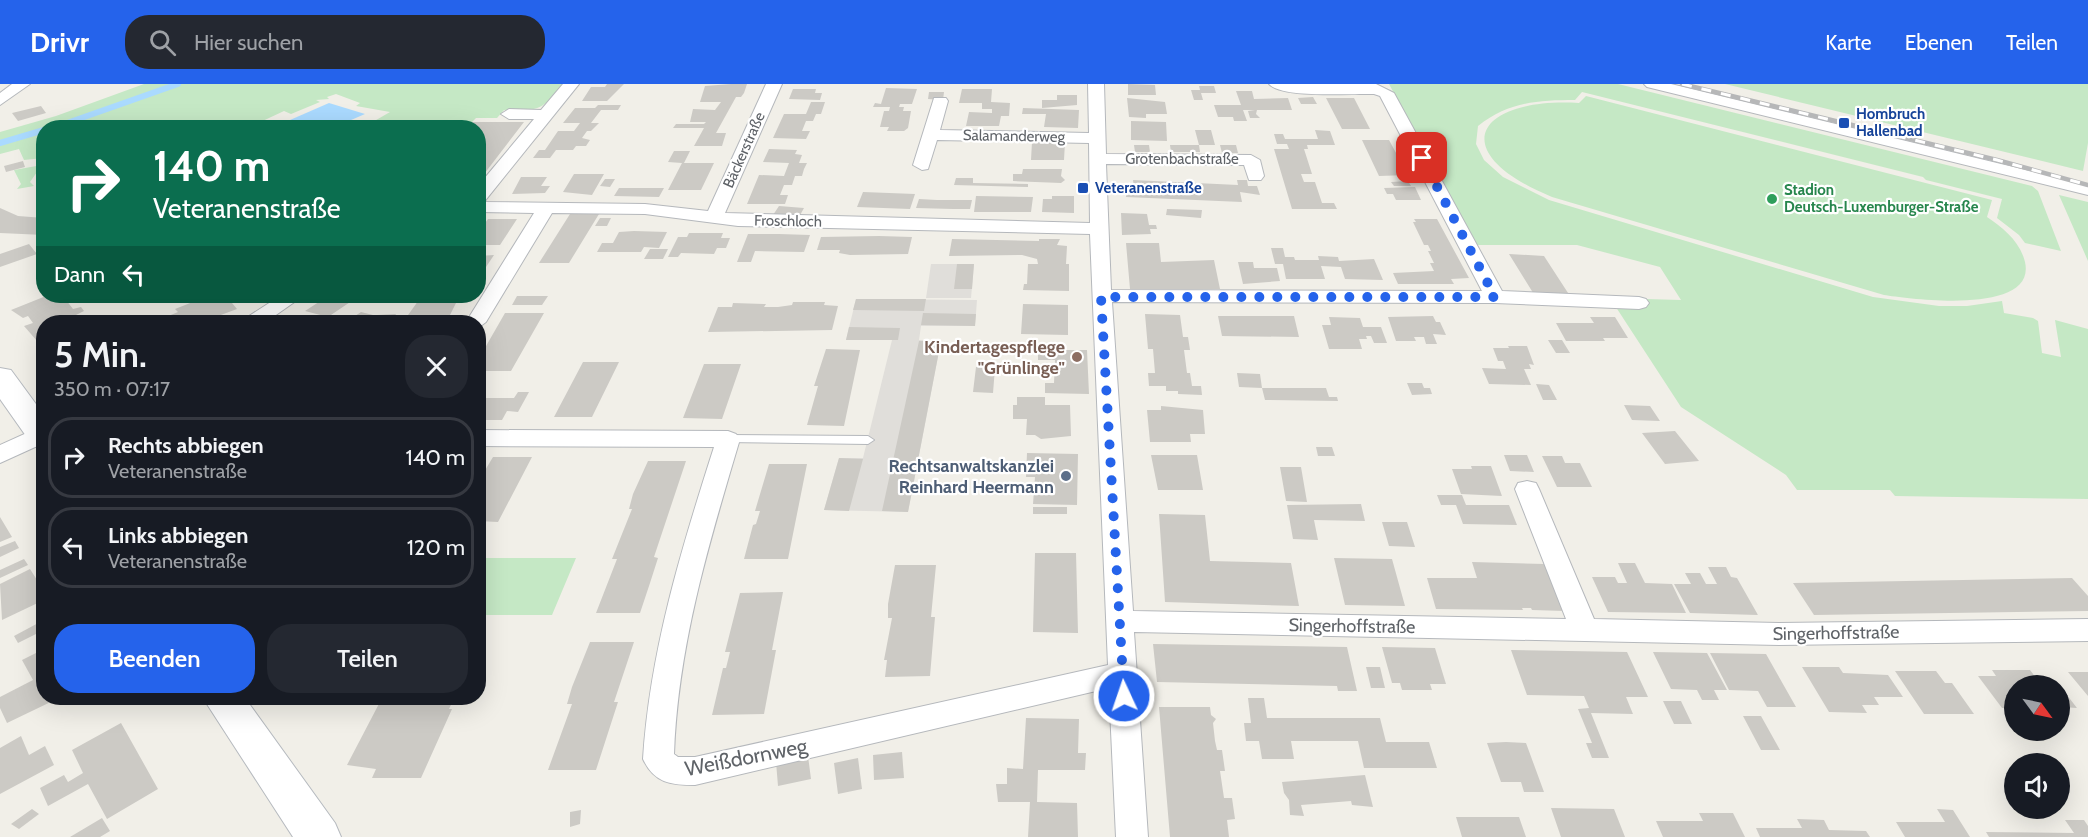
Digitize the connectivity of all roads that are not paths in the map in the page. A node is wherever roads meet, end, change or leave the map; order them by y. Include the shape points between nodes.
1 (22, 84) edge
2 (572, 84) edge
3 (774, 84) edge
4 (1096, 84) edge
5 (1277, 84) edge
6 (1652, 84) edge
7 (0, 100) edge
8 (940, 101) dead end
9 (510, 114) dead end
10 (545, 115) junction
11 (931, 135) junction
12 (1097, 148) junction
13 (922, 165) dead end
14 (1255, 176) dead end
15 (486, 188) edge
16 (2088, 190) edge
17 (486, 207) edge
18 (546, 208) junction
19 (714, 217) junction
20 (1098, 229) junction
21 (1101, 297) junction
22 (1495, 297) junction
23 (282, 303) edge
24 (1639, 303) dead end
25 (264, 315) edge
26 (480, 315) edge
27 (0, 377) edge
28 (36, 428) edge
29 (486, 438) edge
30 (728, 439) junction
31 (36, 440) edge
32 (868, 440) dead end
33 (0, 455) edge
34 (1527, 489) dead end
35 (1120, 621) junction
36 (1584, 630) junction
37 (2088, 630) edge
38 (1123, 672) junction
39 (235, 705) edge
40 (319, 837) edge
41 (1132, 837) edge

1 - 7 street
2 - 10 street
3 - 19 street, Bäckerstraße
4 - 12 street
5 - 22 street via 1290,88 1376,89 1386,93
6 - 16 street
8 - 11 street
9 - 10 street
10 - 15 street
11 - 12 street, Salamanderweg
11 - 13 street
12 - 14 street, Grotenbachstraße via 1251,160
12 - 20 street
17 - 18 street, Froschloch
18 - 19 street, Froschloch via 645,209
18 - 26 street
19 - 20 street, Froschloch
20 - 21 street
21 - 22 street
21 - 35 street
22 - 24 street
23 - 25 street
27 - 28 street
29 - 30 street
30 - 32 lane
30 - 38 street, Weißdornweg via 685,583 667,670 658,759 671,771 695,771
31 - 33 street
34 - 36 street
35 - 36 street, Singerhoffstraße
35 - 38 street
36 - 37 street, Singerhoffstraße via 1779,634
38 - 41 street
39 - 40 street

